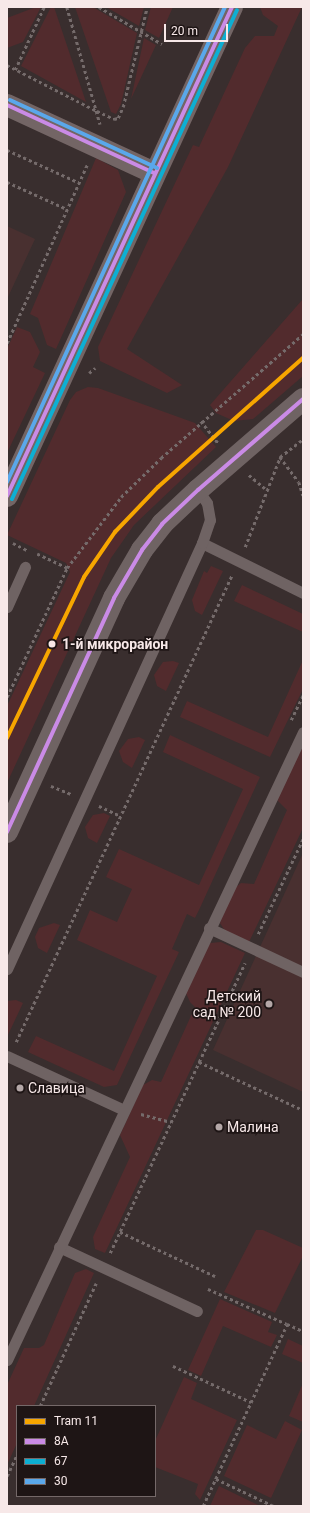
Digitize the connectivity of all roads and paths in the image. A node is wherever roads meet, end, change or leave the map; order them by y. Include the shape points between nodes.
1 (44, 7) edge
2 (67, 7) edge
3 (99, 7) edge
4 (147, 7) edge
5 (232, 7) edge
6 (141, 32) junction
7 (162, 44) dead end
8 (7, 65) edge
9 (15, 70) junction
10 (7, 105) edge
11 (96, 111) junction
12 (96, 146) junction
13 (7, 150) edge
14 (154, 173) junction
15 (7, 182) edge
16 (78, 182) junction
17 (67, 209) junction
18 (303, 334) edge
19 (7, 342) edge
20 (303, 399) edge
21 (303, 439) edge
22 (280, 457) junction
23 (198, 490) junction
24 (303, 495) edge
25 (7, 496) edge
26 (202, 542) junction
27 (13, 543) dead end
28 (238, 562) junction
29 (25, 567) dead end
30 (67, 568) junction
31 (303, 593) edge
32 (7, 607) edge
33 (303, 695) edge
34 (7, 697) edge
35 (290, 723) dead end
36 (303, 732) edge
37 (32, 777) junction
38 (86, 800) junction
39 (120, 816) junction
40 (7, 832) edge
41 (210, 928) junction
42 (7, 969) edge
43 (303, 972) edge
44 (8, 1056) edge
45 (124, 1110) junction
46 (303, 1110) edge
47 (171, 1122) junction
48 (120, 1232) junction
49 (59, 1247) junction
50 (104, 1267) junction
51 (215, 1276) dead end
52 (208, 1289) dead end
53 (197, 1311) dead end
54 (287, 1324) junction
55 (303, 1331) edge
56 (7, 1360) edge
57 (173, 1366) dead end
58 (251, 1402) junction
59 (40, 1405) edge
60 (16, 1457) edge
61 (7, 1476) edge
62 (216, 1479) junction
63 (203, 1506) edge
64 (274, 1506) edge

1 - 9 path
2 - 11 path
3 - 6 path
4 - 6 path
5 - 14 main road
6 - 7 path
6 - 11 path via 118,118 114,119
8 - 9 path
9 - 11 path
10 - 12 main road
11 - 12 path via 102,132
12 - 14 main road
12 - 16 path
13 - 16 path
14 - 25 main road
15 - 17 path
16 - 17 path
17 - 19 path
18 - 30 path via 161,458 121,497
20 - 23 street
21 - 22 path
22 - 24 path via 299,482
22 - 28 path
23 - 26 lane via 207,503 210,520
23 - 37 street via 162,524 142,550 114,598
26 - 28 lane
26 - 38 lane
27 - 30 path
28 - 31 lane
28 - 39 path
29 - 32 lane
30 - 34 path
33 - 35 path
36 - 41 lane
37 - 38 path
37 - 40 street
38 - 39 path
38 - 42 lane
39 - 44 path
41 - 43 lane
41 - 45 lane
44 - 45 lane
45 - 47 path
45 - 49 lane
46 - 47 path via 199,1062
47 - 48 path
48 - 50 path
48 - 51 path
49 - 50 lane
49 - 56 lane
50 - 53 lane
50 - 59 path
52 - 54 path
54 - 55 path
54 - 58 path
57 - 58 path
58 - 62 path
60 - 61 path
62 - 63 path
62 - 64 path

